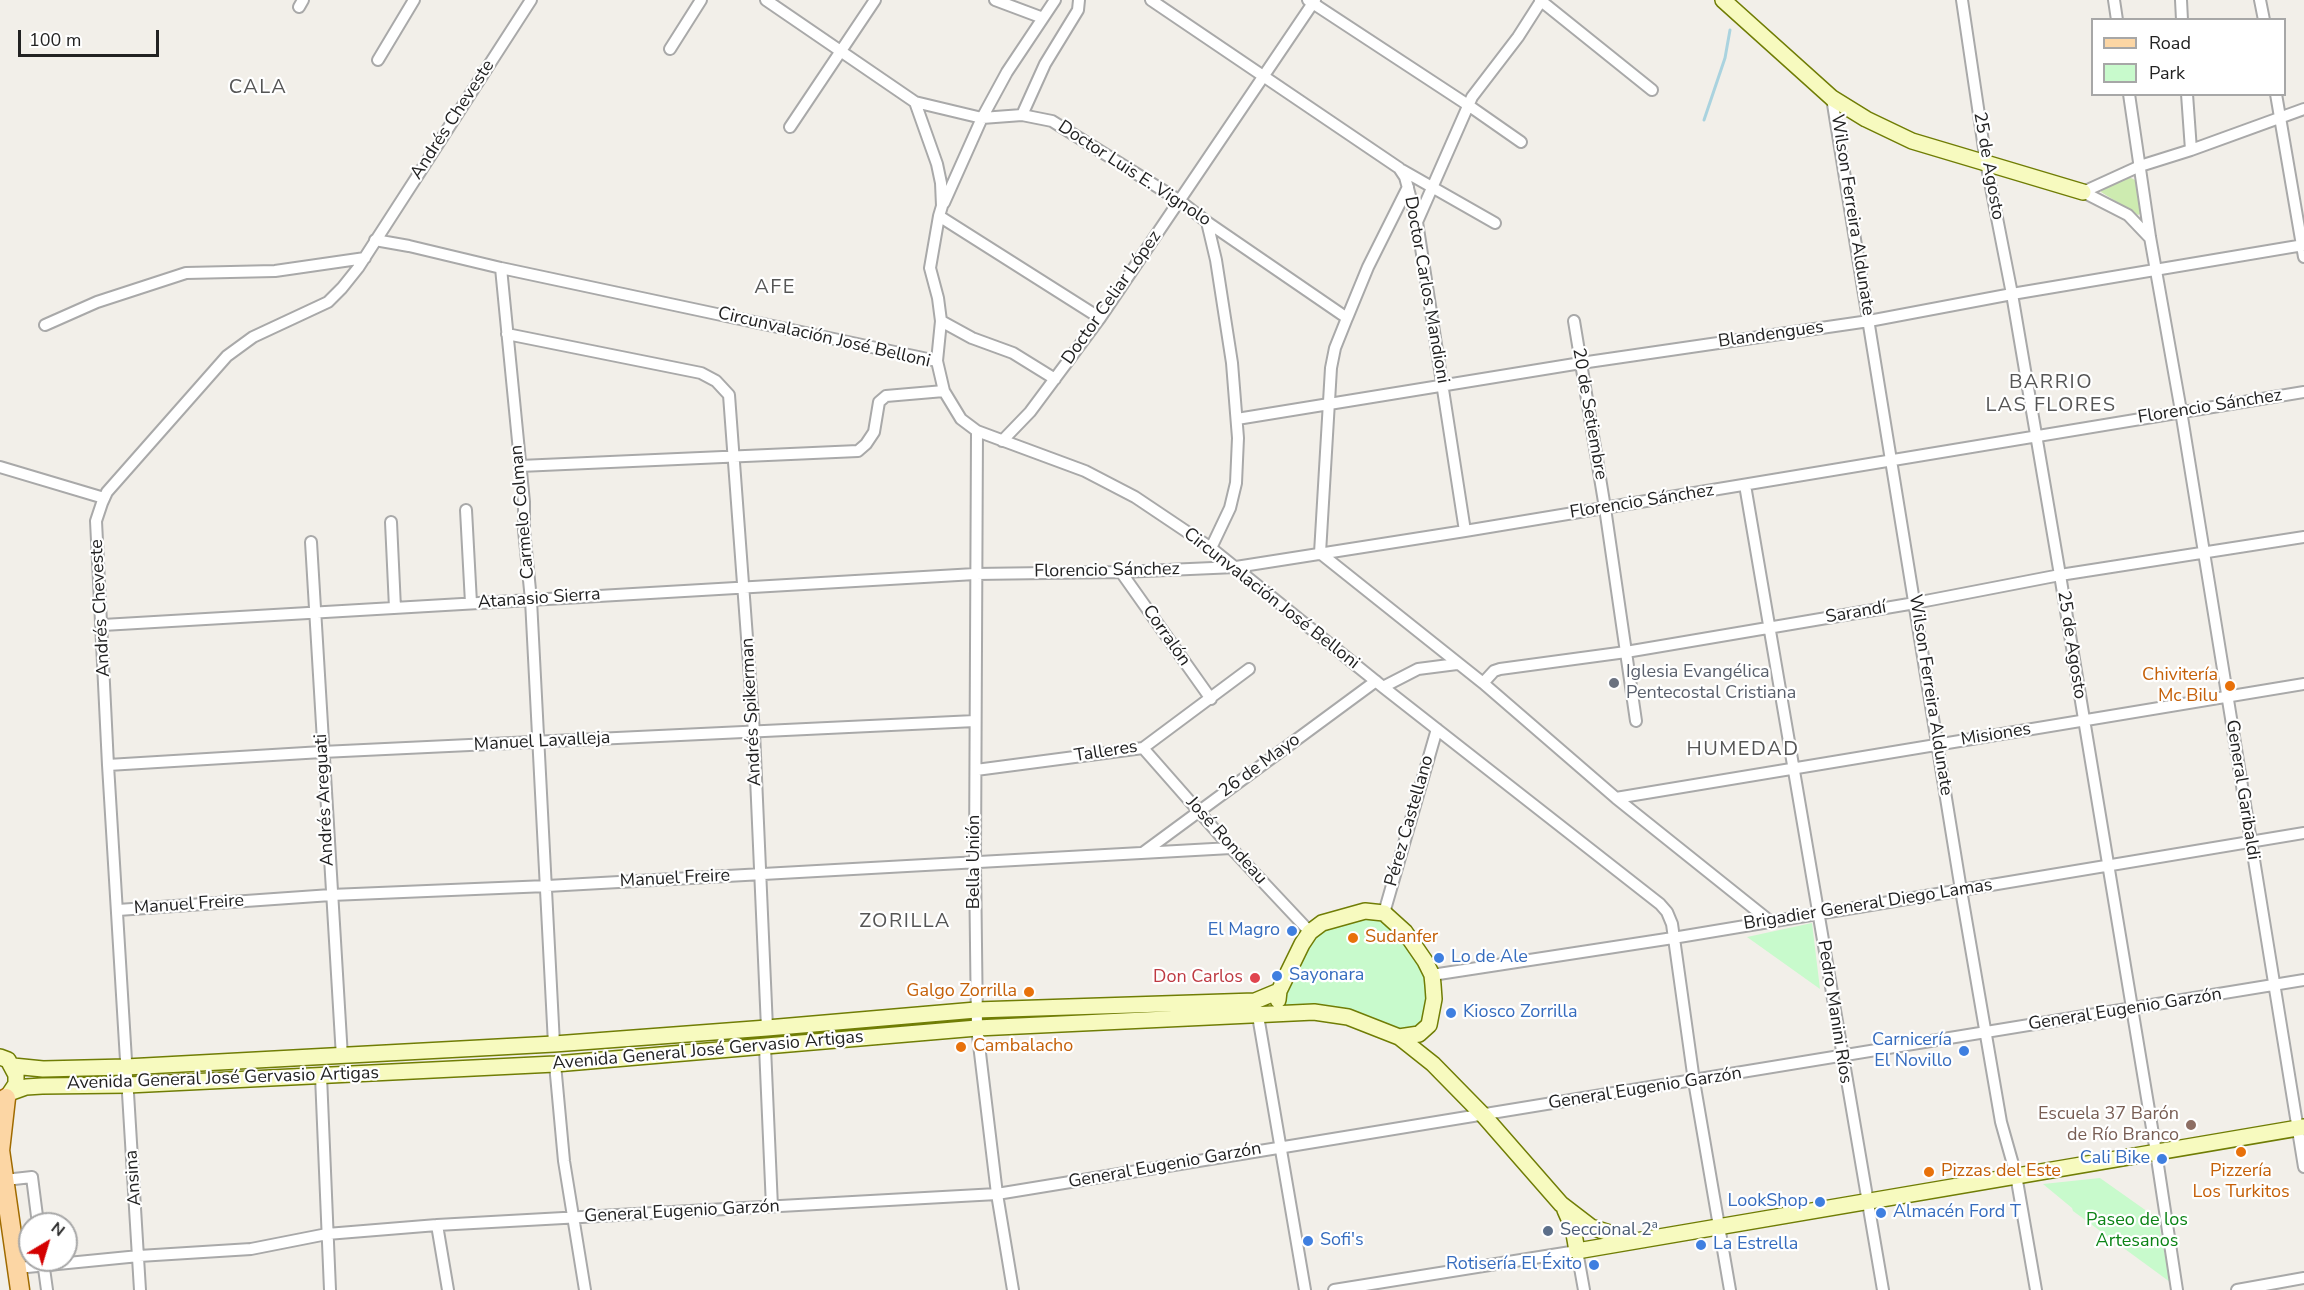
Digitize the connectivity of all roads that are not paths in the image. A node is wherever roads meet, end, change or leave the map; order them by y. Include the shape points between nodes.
1 (414, 0) edge
2 (531, 0) edge
3 (701, 0) edge
4 (766, 0) edge
5 (875, 0) edge
6 (994, 0) edge
7 (1054, 0) edge
8 (1079, 0) edge
9 (1151, 0) edge
10 (1723, 0) edge
11 (1962, 0) edge
12 (2114, 0) edge
13 (2181, 0) edge
14 (2260, 0) edge
15 (1312, 1) edge
16 (1541, 1) edge
17 (1043, 18) junction
18 (2117, 18) edge
19 (2182, 18) edge
20 (2264, 18) edge
21 (670, 49) dead end
22 (841, 50) junction
23 (378, 60) dead end
24 (1263, 75) junction
25 (1652, 90) dead end
26 (2129, 96) edge
27 (2187, 96) edge
28 (2276, 96) edge
29 (1832, 98) junction
30 (915, 102) junction
31 (1468, 105) junction
32 (2304, 109) edge
33 (1022, 115) junction
34 (2280, 117) junction
35 (982, 118) junction
36 (790, 127) dead end
37 (1521, 142) dead end
38 (2192, 150) junction
39 (1986, 162) junction
40 (2140, 166) junction
41 (1399, 168) junction
42 (1408, 186) junction
43 (1432, 187) junction
44 (2083, 192) junction
45 (1179, 201) junction
46 (940, 211) junction
47 (1207, 222) junction
48 (1417, 222) junction
49 (1495, 223) dead end
50 (2150, 237) junction
51 (375, 240) junction
52 (2303, 249) edge
53 (365, 258) junction
54 (501, 268) junction
55 (2157, 269) junction
56 (2012, 294) junction
57 (1100, 318) junction
58 (1347, 318) junction
59 (940, 321) junction
60 (1574, 321) dead end
61 (1869, 321) junction
62 (45, 325) dead end
63 (507, 334) junction
64 (937, 361) junction
65 (1581, 363) junction
66 (1055, 379) junction
67 (1443, 385) junction
68 (944, 391) junction
69 (2304, 392) edge
70 (1330, 404) junction
71 (2181, 411) junction
72 (1237, 419) junction
73 (977, 431) junction
74 (2036, 437) junction
75 (1002, 441) junction
76 (734, 457) junction
77 (1890, 461) junction
78 (520, 466) junction
79 (0, 467) edge
80 (1745, 485) junction
81 (104, 498) junction
82 (1605, 508) junction
83 (466, 510) dead end
84 (390, 522) dead end
85 (1466, 531) junction
86 (2304, 537) edge
87 (311, 542) dead end
88 (1212, 548) junction
89 (1320, 554) junction
90 (2203, 554) junction
91 (1236, 567) junction
92 (1121, 572) junction
93 (975, 574) junction
94 (2060, 575) junction
95 (744, 586) junction
96 (531, 600) junction
97 (471, 603) junction
98 (1915, 603) junction
99 (395, 608) junction
100 (315, 613) junction
101 (103, 626) junction
102 (1769, 628) junction
103 (1626, 652) junction
104 (1457, 664) junction
105 (1249, 669) dead end
106 (1483, 683) junction
107 (1379, 684) junction
108 (2304, 684) edge
109 (2227, 697) junction
110 (1210, 699) junction
111 (975, 720) junction
112 (2084, 720) junction
113 (1636, 721) dead end
114 (1437, 729) junction
115 (754, 732) junction
116 (539, 742) junction
117 (1938, 744) junction
118 (1143, 748) junction
119 (322, 752) junction
120 (108, 765) junction
121 (1792, 769) junction
122 (976, 770) junction
123 (1616, 798) junction
124 (1198, 811) junction
125 (2304, 833) edge
126 (2251, 842) junction
127 (1231, 849) junction
128 (1144, 852) junction
129 (975, 862) junction
130 (2108, 866) junction
131 (760, 874) junction
132 (547, 886) junction
133 (1961, 890) junction
134 (331, 895) junction
135 (118, 910) junction
136 (1384, 913) junction
137 (1818, 914) junction
138 (1771, 922) junction
139 (1310, 932) junction
140 (1673, 938) junction
141 (1432, 975) junction
142 (2304, 980) edge
143 (2273, 985) junction
144 (1279, 991) junction
145 (1256, 1008) junction
146 (2132, 1008) junction
147 (976, 1010) junction
148 (1285, 1013) junction
149 (1429, 1025) junction
150 (767, 1028) junction
151 (977, 1028) junction
152 (1986, 1032) junction
153 (1399, 1037) junction
154 (554, 1044) junction
155 (765, 1047) junction
156 (1841, 1056) junction
157 (0, 1057) edge
158 (342, 1057) junction
159 (555, 1064) junction
160 (1433, 1064) junction
161 (13, 1066) junction
162 (126, 1067) junction
163 (321, 1076) junction
164 (1694, 1081) junction
165 (128, 1085) junction
166 (6, 1097) edge
167 (1484, 1116) junction
168 (2301, 1128) edge
169 (1280, 1146) junction
170 (0, 1151) edge
171 (2156, 1152) junction
172 (2304, 1167) edge
173 (2016, 1175) junction
174 (5, 1180) junction
175 (997, 1194) junction
176 (1866, 1202) junction
177 (1561, 1204) junction
178 (772, 1207) junction
179 (36, 1212) edge
180 (572, 1218) junction
181 (437, 1225) junction
182 (1719, 1227) junction
183 (327, 1234) junction
184 (1632, 1240) junction
185 (1577, 1251) junction
186 (139, 1256) junction
187 (78, 1260) edge
188 (17, 1268) joint
189 (44, 1272) edge
190 (2304, 1278) edge
191 (20, 1290) edge
192 (47, 1290) edge
193 (140, 1290) edge
194 (330, 1290) edge
195 (448, 1290) edge
196 (585, 1290) edge
197 (1013, 1290) edge
198 (1305, 1290) edge
199 (1334, 1290) edge
200 (1584, 1290) edge
201 (1730, 1290) edge
202 (1883, 1290) edge
203 (2036, 1290) edge
204 (2177, 1290) edge
205 (2237, 1290) edge

1 - 23 street
2 - 51 street, Andrés Cheveste
3 - 21 street
4 - 22 street, Doctor Luis E. Vignolo
5 - 22 street
6 - 17 street
7 - 17 street
8 - 33 street
9 - 24 street, Doctor Carlos Mandioni
10 - 29 main road
11 - 39 street, 25 de Agosto
12 - 18 street
13 - 19 street
14 - 20 street
15 - 24 street, Doctor Celiar López
15 - 31 street
16 - 25 street
16 - 31 street
17 - 35 street
22 - 30 street, Doctor Luis E. Vignolo
22 - 36 street
24 - 41 street, Doctor Carlos Mandioni
24 - 45 street, Doctor Celiar López
26 - 40 street, General Garibaldi
27 - 38 street
28 - 34 street
29 - 39 main road via 1912,141
29 - 61 street, Wilson Ferreira Aldunate
30 - 35 street, Doctor Luis E. Vignolo
30 - 46 street via 937,164
31 - 37 street
31 - 43 street
32 - 34 street
33 - 35 street, Doctor Luis E. Vignolo
33 - 45 street, Doctor Luis E. Vignolo via 1052,121
34 - 38 street
34 - 52 street
35 - 46 street
38 - 40 street
39 - 44 main road
39 - 56 street, 25 de Agosto
40 - 44 street
40 - 50 street, General Garibaldi
41 - 42 street, Doctor Carlos Mandioni
41 - 43 street
42 - 48 street, Doctor Carlos Mandioni
42 - 58 street
43 - 48 street
43 - 49 street
44 - 50 street via 2128,214
45 - 47 street, Doctor Luis E. Vignolo
45 - 57 street, Doctor Celiar López
46 - 57 street
46 - 59 street via 930,268
47 - 58 street, Doctor Luis E. Vignolo
47 - 72 street via 1232,363
48 - 67 street, Doctor Carlos Mandioni
50 - 55 street, General Garibaldi
51 - 53 street
51 - 54 street, Circunvalación José Belloni
52 - 55 street, Blandengues
53 - 62 street via 274,271 186,273 98,302
53 - 81 street, Andrés Cheveste via 328,302 253,337 227,356
54 - 63 street, Carmelo Colman
54 - 64 street, Circunvalación José Belloni
55 - 56 street, Blandengues
55 - 71 street, General Garibaldi
56 - 61 street, Blandengues
56 - 74 street, 25 de Agosto
57 - 66 street, Doctor Celiar López
58 - 70 street via 1331,368
59 - 64 street
59 - 66 street via 1013,353
60 - 65 street, 20 de Setiembre
61 - 65 street, Blandengues
61 - 77 street, Wilson Ferreira Aldunate
63 - 76 street, Andrés Spikerman via 701,373 716,381 729,396
63 - 78 street, Carmelo Colman
64 - 68 street, Circunvalación José Belloni
65 - 67 street, Blandengues
65 - 82 street, 20 de Setiembre
66 - 75 street, Doctor Celiar López
67 - 70 street, Blandengues
67 - 85 street, Doctor Carlos Mandioni
68 - 73 street, Circunvalación José Belloni via 961,419
68 - 76 street via 886,396 879,402 874,432 858,451
69 - 71 street, Florencio Sánchez
70 - 72 street, Blandengues
70 - 89 street
71 - 74 street, Florencio Sánchez
71 - 90 street, General Garibaldi
72 - 88 street via 1236,483 1230,508
73 - 75 street, Circunvalación José Belloni
73 - 93 street, Bella Unión
74 - 77 street, Florencio Sánchez
74 - 94 street, 25 de Agosto
75 - 88 street, Circunvalación José Belloni via 1084,471 1135,497
76 - 78 street
76 - 95 street, Andrés Spikerman
77 - 80 street, Florencio Sánchez
77 - 98 street, Wilson Ferreira Aldunate
78 - 96 street, Carmelo Colman
79 - 81 street
80 - 82 street, Florencio Sánchez
80 - 102 street, Pedro Manini Ríos
81 - 101 street, Andrés Cheveste via 96,521
82 - 85 street, Florencio Sánchez
82 - 103 street, 20 de Setiembre
83 - 97 street
84 - 99 street
85 - 89 street, Florencio Sánchez
86 - 90 street, Sarandí
87 - 100 street, Andrés Areguati
88 - 91 street, Circunvalación José Belloni
89 - 91 street, Florencio Sánchez
89 - 104 street
90 - 94 street, Sarandí
90 - 109 street, General Garibaldi
91 - 92 street, Florencio Sánchez
91 - 107 street, Circunvalación José Belloni
92 - 93 street, Florencio Sánchez
92 - 110 street, Corralón
93 - 95 street, Atanasio Sierra
93 - 111 street, Bella Unión
94 - 98 street, Sarandí
94 - 112 street, 25 de Agosto
95 - 96 street, Atanasio Sierra
95 - 115 street, Andrés Spikerman
96 - 97 street, Atanasio Sierra
96 - 116 street, Carmelo Colman
97 - 99 street, Atanasio Sierra
98 - 102 street, Sarandí
98 - 117 street, Wilson Ferreira Aldunate
99 - 100 street, Atanasio Sierra
100 - 101 street, Atanasio Sierra
100 - 119 street, Andrés Areguati
101 - 120 street, Andrés Cheveste
102 - 103 street, Sarandí
102 - 121 street, Pedro Manini Ríos
103 - 106 street, Sarandí via 1500,669
103 - 113 street, 20 de Setiembre
104 - 106 street
104 - 107 street, 26 de Mayo via 1418,669
105 - 110 street, Talleres
106 - 123 street
107 - 114 street, Circunvalación José Belloni
107 - 124 street, 26 de Mayo
108 - 109 street, Misiones
109 - 112 street, Misiones
109 - 126 street, General Garibaldi
110 - 118 street, Talleres
111 - 115 street, Manuel Lavalleja
111 - 122 street, Bella Unión
112 - 117 street, Misiones
112 - 130 street, 25 de Agosto
114 - 136 street, Pérez Castellano
114 - 140 street, Circunvalación José Belloni via 1660,904 1667,912
115 - 116 street, Manuel Lavalleja
115 - 131 street, Andrés Spikerman
116 - 119 street, Manuel Lavalleja
116 - 132 street, Carmelo Colman
117 - 121 street, Misiones
117 - 133 street, Wilson Ferreira Aldunate
118 - 122 street, Talleres
118 - 124 street, José Rondeau
119 - 120 street, Manuel Lavalleja
119 - 134 street, Andrés Areguati
120 - 135 street, Andrés Cheveste
121 - 123 street, Misiones
121 - 137 street, Pedro Manini Ríos
122 - 129 street, Bella Unión
123 - 138 street
124 - 127 street, José Rondeau
124 - 128 street, 26 de Mayo
125 - 126 street, Brigadier General Diego Lamas
126 - 130 street, Brigadier General Diego Lamas
126 - 143 street, General Garibaldi
127 - 128 street, Manuel Freire
127 - 139 street, José Rondeau
128 - 129 street, Manuel Freire
129 - 131 street, Manuel Freire
129 - 147 street, Bella Unión
130 - 133 street, Brigadier General Diego Lamas
130 - 146 street, 25 de Agosto
131 - 132 street, Manuel Freire
131 - 150 street, Andrés Spikerman
132 - 134 street, Manuel Freire
132 - 154 street, Carmelo Colman
133 - 137 street, Brigadier General Diego Lamas
133 - 152 street, Wilson Ferreira Aldunate
134 - 135 street, Manuel Freire
134 - 158 street, Andrés Areguati
135 - 162 street, Andrés Cheveste
136 - 139 main road via 1365,911 1322,923
136 - 141 main road via 1406,932
137 - 138 street, Brigadier General Diego Lamas
137 - 156 street, Pedro Manini Ríos
138 - 140 street, Brigadier General Diego Lamas
139 - 144 main road
140 - 141 street, Brigadier General Diego Lamas
140 - 164 street
141 - 149 main road via 1434,999
142 - 143 street, General Eugenio Garzón
143 - 146 street, General Eugenio Garzón
143 - 168 street, General Garibaldi
144 - 145 main road, Avenida General José Gervasio Artigas
144 - 148 main road via 1278,1005
145 - 147 main road, Avenida General José Gervasio Artigas
145 - 148 main road, Avenida General José Gervasio Artigas
145 - 151 main road, Avenida General José Gervasio Artigas
145 - 169 street
146 - 152 street, General Eugenio Garzón
146 - 171 street, 25 de Agosto
147 - 150 main road, Avenida General José Gervasio Artigas
147 - 151 street, Bella Unión
148 - 153 main road, Avenida General José Gervasio Artigas via 1348,1017
149 - 153 main road via 1419,1034
149 - 160 main road via 1427,1045
150 - 154 main road, Avenida General José Gervasio Artigas
151 - 155 main road, Avenida General José Gervasio Artigas
151 - 175 street, Bella Unión
152 - 156 street, General Eugenio Garzón
152 - 173 street, Wilson Ferreira Aldunate via 2001,1122
153 - 160 main road
154 - 158 main road, Avenida General José Gervasio Artigas
155 - 159 main road, Avenida General José Gervasio Artigas
155 - 178 street
156 - 164 street, General Eugenio Garzón
156 - 176 street, Pedro Manini Ríos
157 - 161 main road
158 - 162 main road, Avenida General José Gervasio Artigas
159 - 163 main road, Avenida General José Gervasio Artigas
159 - 180 street
160 - 167 main road
161 - 162 main road, Avenida General José Gervasio Artigas
161 - 166 main road via 16,1084
162 - 165 street, Ansina
163 - 165 main road, Avenida General José Gervasio Artigas
163 - 183 street
164 - 167 street, General Eugenio Garzón
164 - 182 street
165 - 166 main road, Avenida General José Gervasio Artigas via 26,1087
165 - 186 street, Ansina
166 - 170 main road
167 - 169 street, General Eugenio Garzón
167 - 177 main road
168 - 171 main road
168 - 172 street, General Garibaldi
169 - 175 street, General Eugenio Garzón
169 - 198 street
170 - 174 main road
171 - 173 main road
171 - 204 street, 25 de Agosto
173 - 176 main road
173 - 203 street, Wilson Ferreira Aldunate
174 - 179 street via 32,1177
174 - 188 main road
175 - 178 street, General Eugenio Garzón
175 - 197 street, Bella Unión
176 - 182 main road
176 - 202 street, Pedro Manini Ríos
177 - 184 main road via 1591,1227
177 - 185 main road via 1570,1219
178 - 180 street, General Eugenio Garzón
180 - 181 street, General Eugenio Garzón
180 - 196 street
181 - 183 street, General Eugenio Garzón
181 - 195 street
182 - 184 main road
182 - 201 street
183 - 186 street, General Eugenio Garzón via 251,1249
183 - 194 street
184 - 185 main road
185 - 199 street
185 - 200 street
186 - 187 street, General Eugenio Garzón
186 - 193 street, Ansina
188 - 191 main road
189 - 192 street
190 - 205 street

